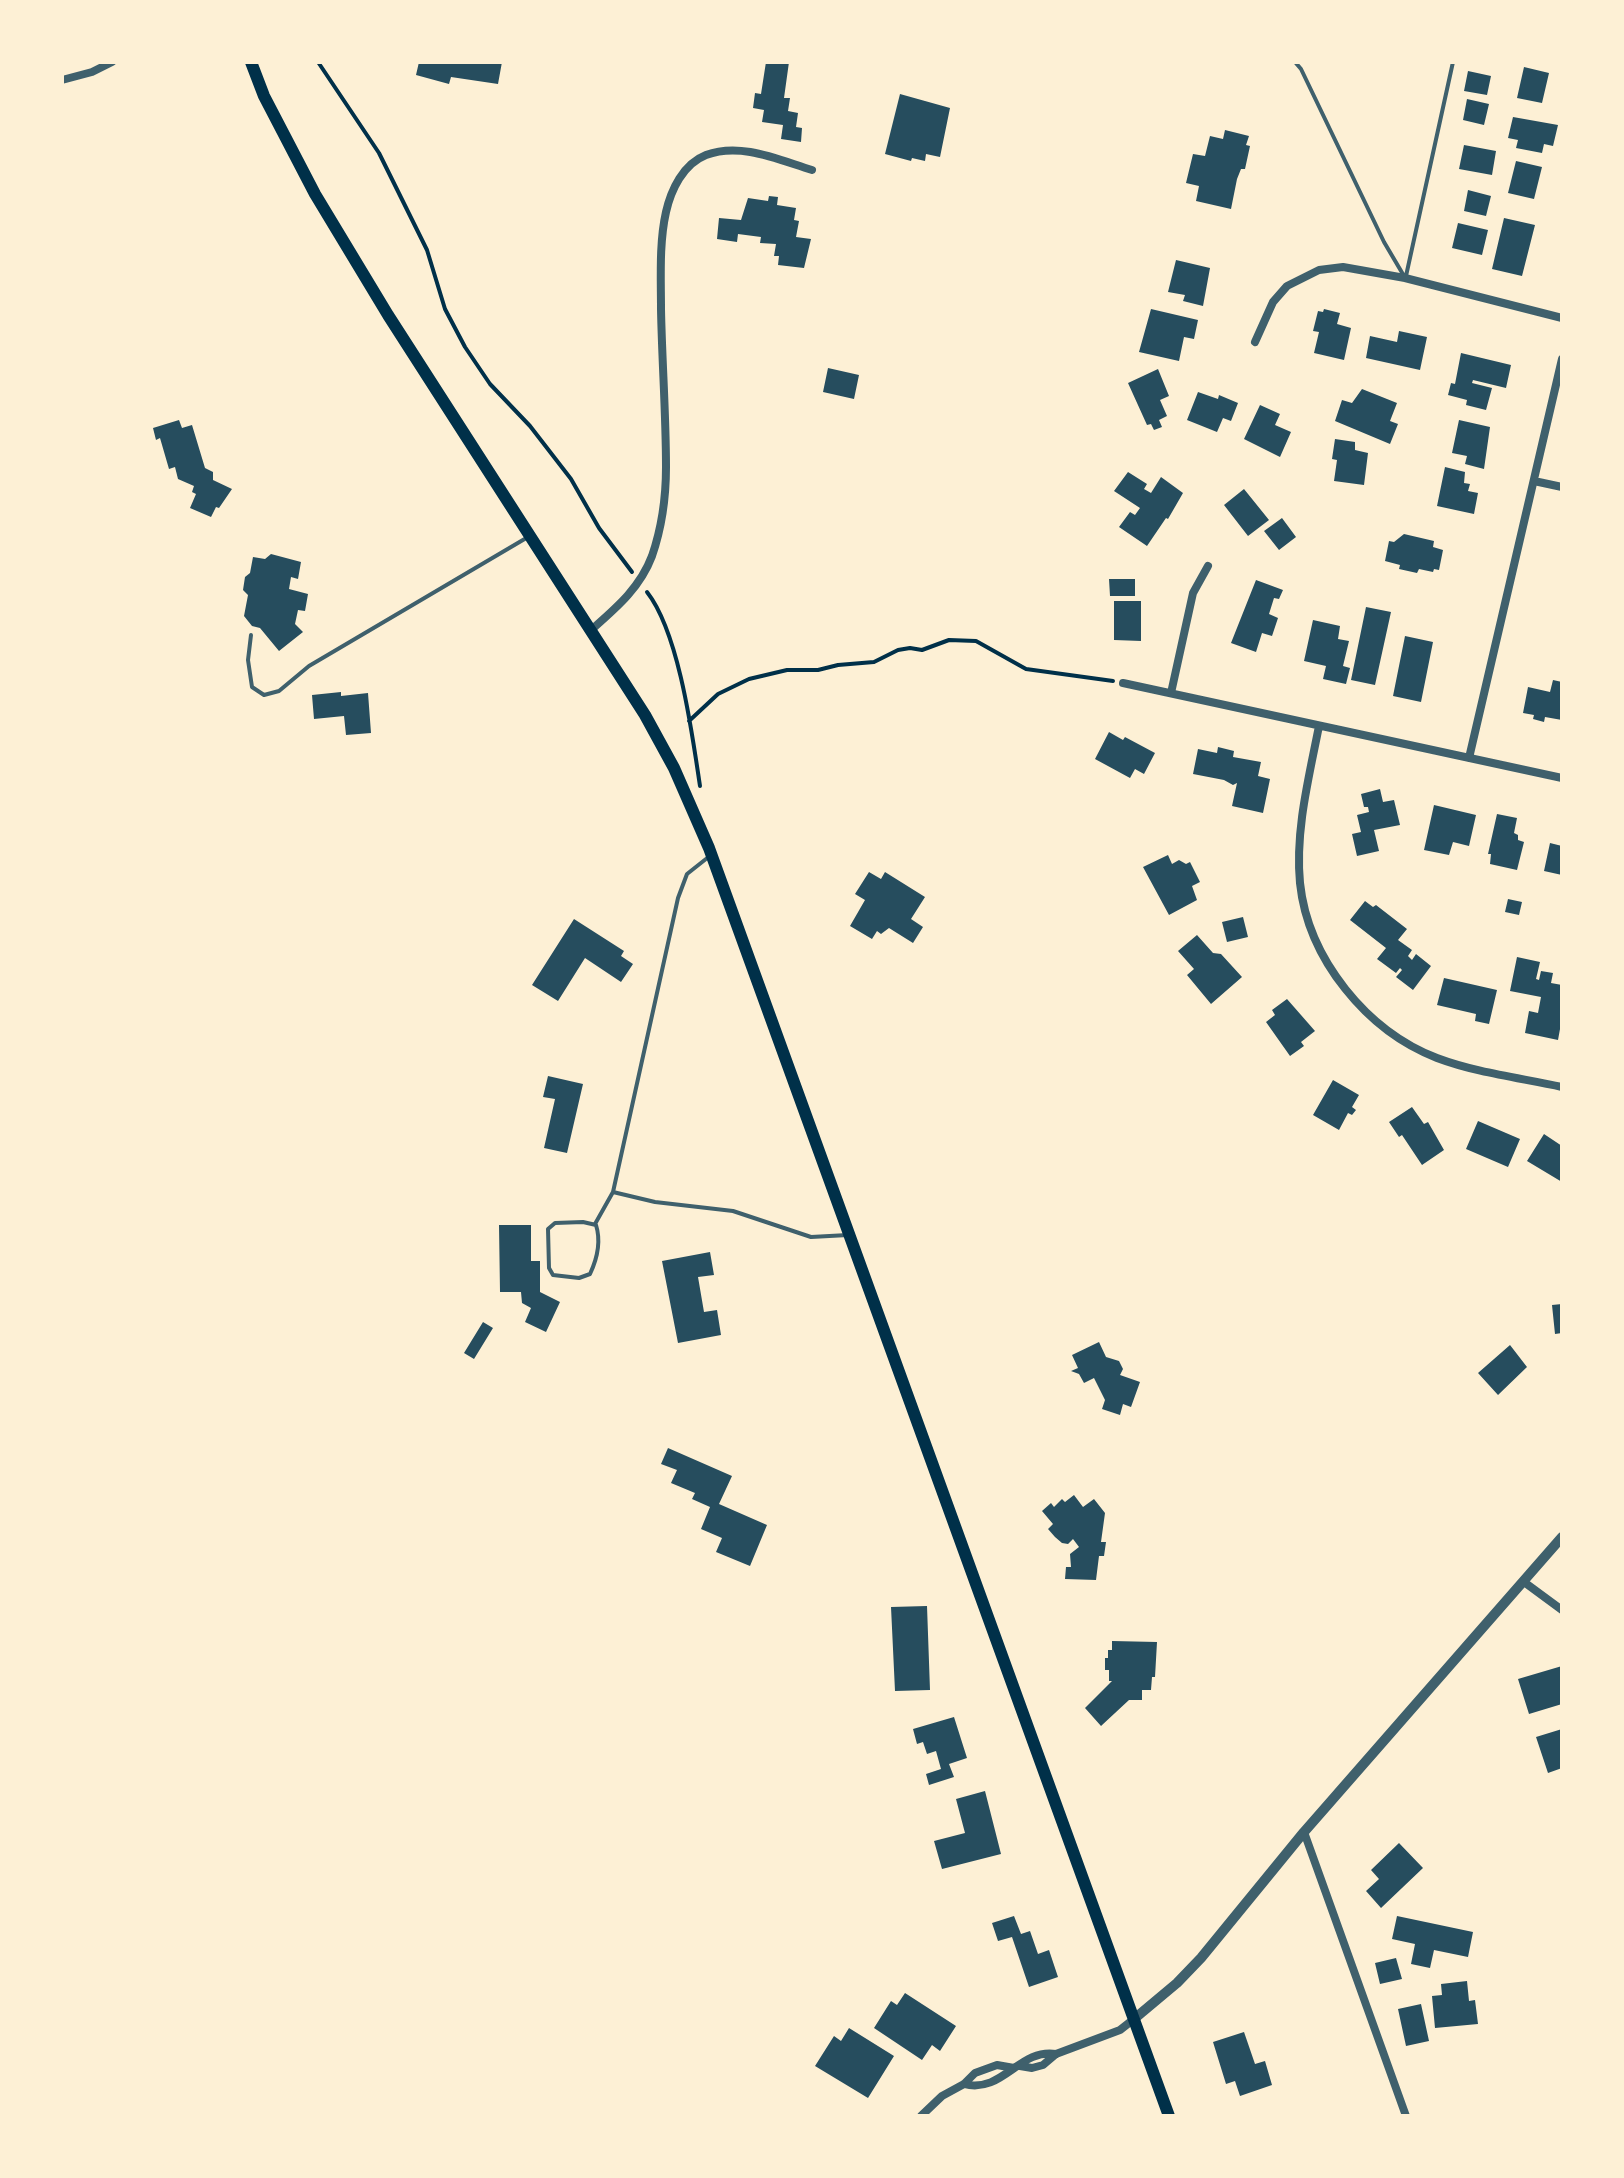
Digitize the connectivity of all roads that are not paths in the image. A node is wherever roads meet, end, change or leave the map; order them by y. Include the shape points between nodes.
1 (112, 62) edge
2 (251, 62) edge
3 (1295, 62) edge
4 (1453, 62) edge
5 (62, 80) edge
6 (812, 170) dead end
7 (1405, 278) junction
8 (1562, 317) edge
9 (1255, 342) dead end
10 (1562, 359) edge
11 (1534, 481) junction
12 (1562, 487) edge
13 (530, 536) junction
14 (1208, 566) dead end
15 (591, 630) junction
16 (251, 635) dead end
17 (1123, 683) road end
18 (1171, 693) junction
19 (1319, 726) junction
20 (1469, 758) junction
21 (1562, 778) edge
22 (712, 855) junction
23 (1562, 1087) edge
24 (613, 1192) junction
25 (595, 1224) junction
26 (850, 1235) junction
27 (1562, 1537) edge
28 (1524, 1582) junction
29 (1562, 1610) edge
30 (1304, 1832) junction
31 (1134, 2019) junction
32 (1017, 2067) junction
33 (964, 2084) junction
34 (921, 2116) edge
35 (1169, 2116) edge
36 (1406, 2116) edge

1 - 5 street
2 - 13 main road via 315,194
3 - 7 lane
4 - 7 lane
6 - 15 street via 724,150 697,160 673,190 665,215 662,262 662,519 639,582
7 - 8 street
7 - 9 street via 1343,267 1319,270 1278,294
10 - 11 street
11 - 12 street
11 - 20 street
13 - 15 main road
13 - 16 lane via 309,666 273,694 252,687
14 - 18 street via 1193,593
15 - 22 main road via 674,768
17 - 18 street
18 - 19 street
19 - 20 street
19 - 23 street via 1304,804 1300,884 1331,969 1368,1014 1413,1047 1464,1066
20 - 21 street
22 - 24 lane via 687,874 678,898
22 - 26 main road
24 - 25 lane
24 - 26 lane via 733,1211 811,1237
25 - 25 lane via 552,1225 547,1233 553,1275 590,1274 598,1241
26 - 31 main road
27 - 28 street
28 - 29 street
28 - 30 street
30 - 31 street via 1201,1958
30 - 36 street
31 - 32 street via 1043,2065
31 - 35 main road
32 - 33 street via 984,2086
32 - 33 street via 986,2067
33 - 34 street

